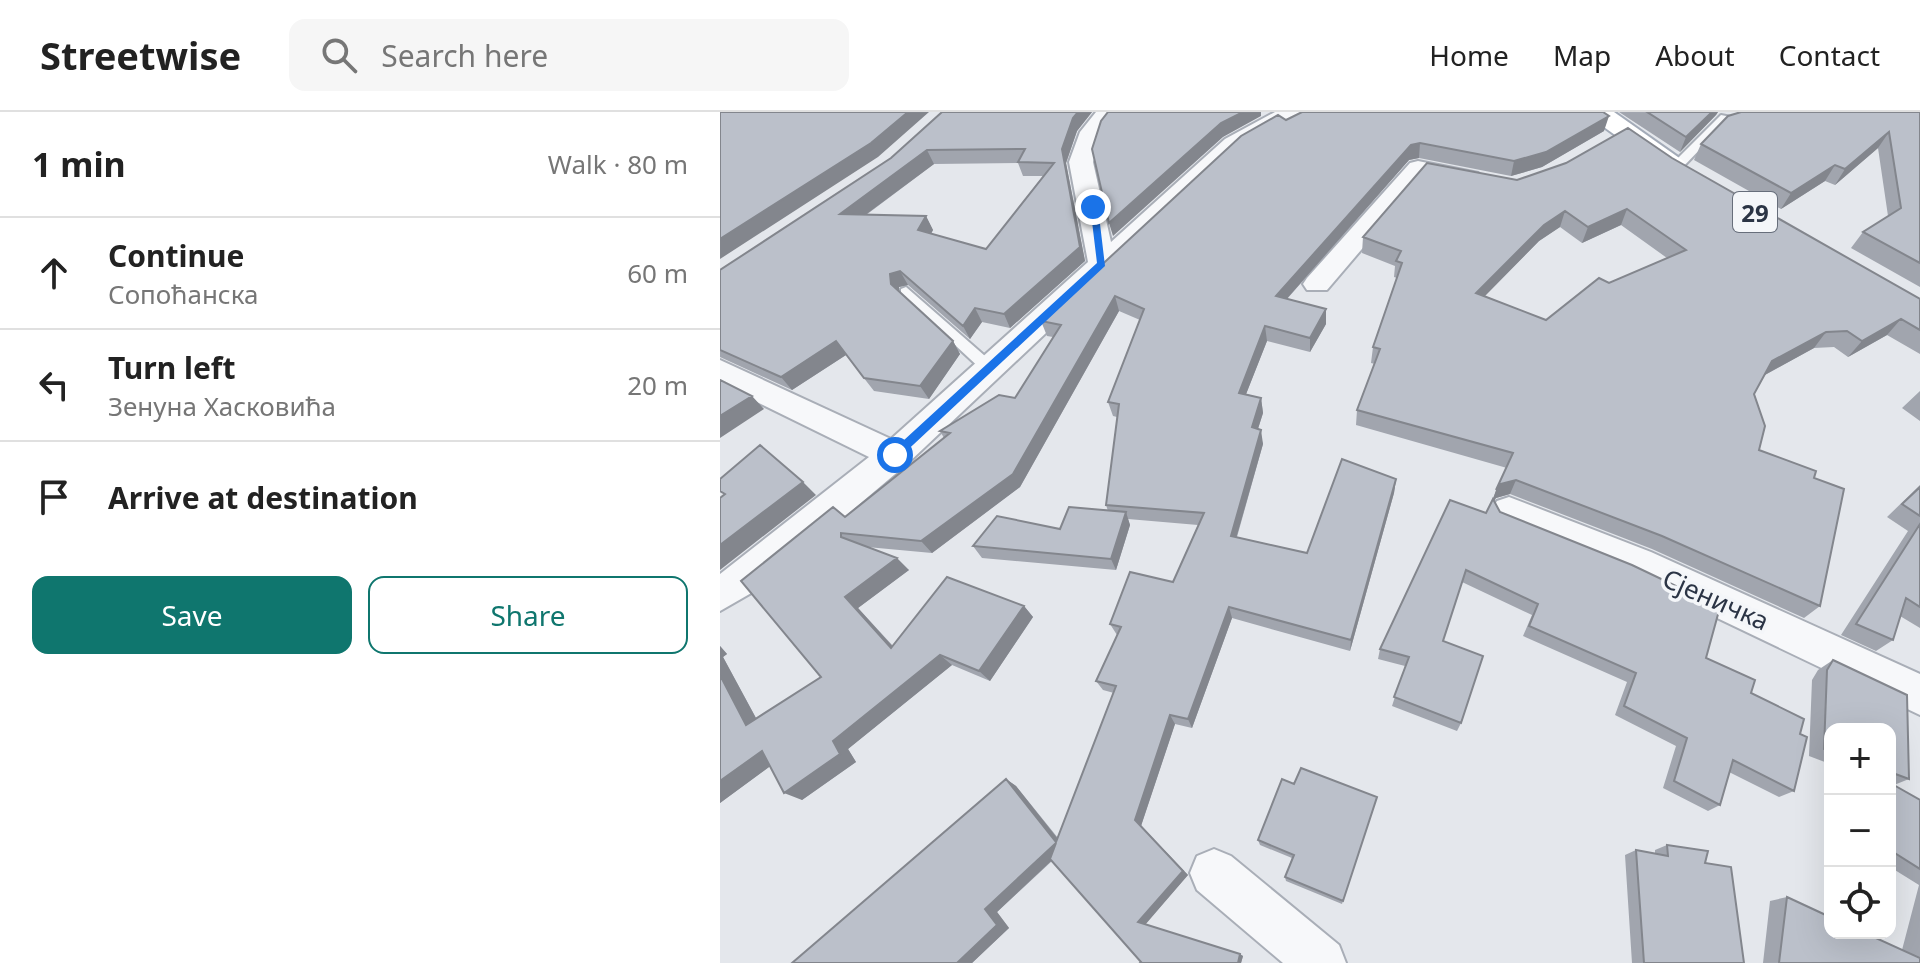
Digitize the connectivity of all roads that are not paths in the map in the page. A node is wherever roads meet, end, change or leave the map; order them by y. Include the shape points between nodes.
1 (1108, 112) edge
2 (1291, 112) edge
3 (1596, 112) edge
4 (1725, 117) edge
5 (1690, 173) joint
6 (1498, 183) edge
7 (1102, 264) junction
8 (1317, 284) dead end
9 (906, 292) edge
10 (988, 367) junction
11 (720, 371) edge
12 (895, 455) junction
13 (1509, 511) dead end
14 (720, 594) edge
15 (1920, 695) edge
16 (1214, 873) dead end
17 (1321, 963) edge

1 - 7 street via 1091,132 1081,162
2 - 7 street via 1233,144
3 - 5 main road via 1610,138
4 - 5 lane
6 - 8 street via 1418,168
7 - 10 street
9 - 10 lane
10 - 12 street
11 - 12 street
12 - 14 street
13 - 15 street, Сјеничка via 1638,563
16 - 17 street

